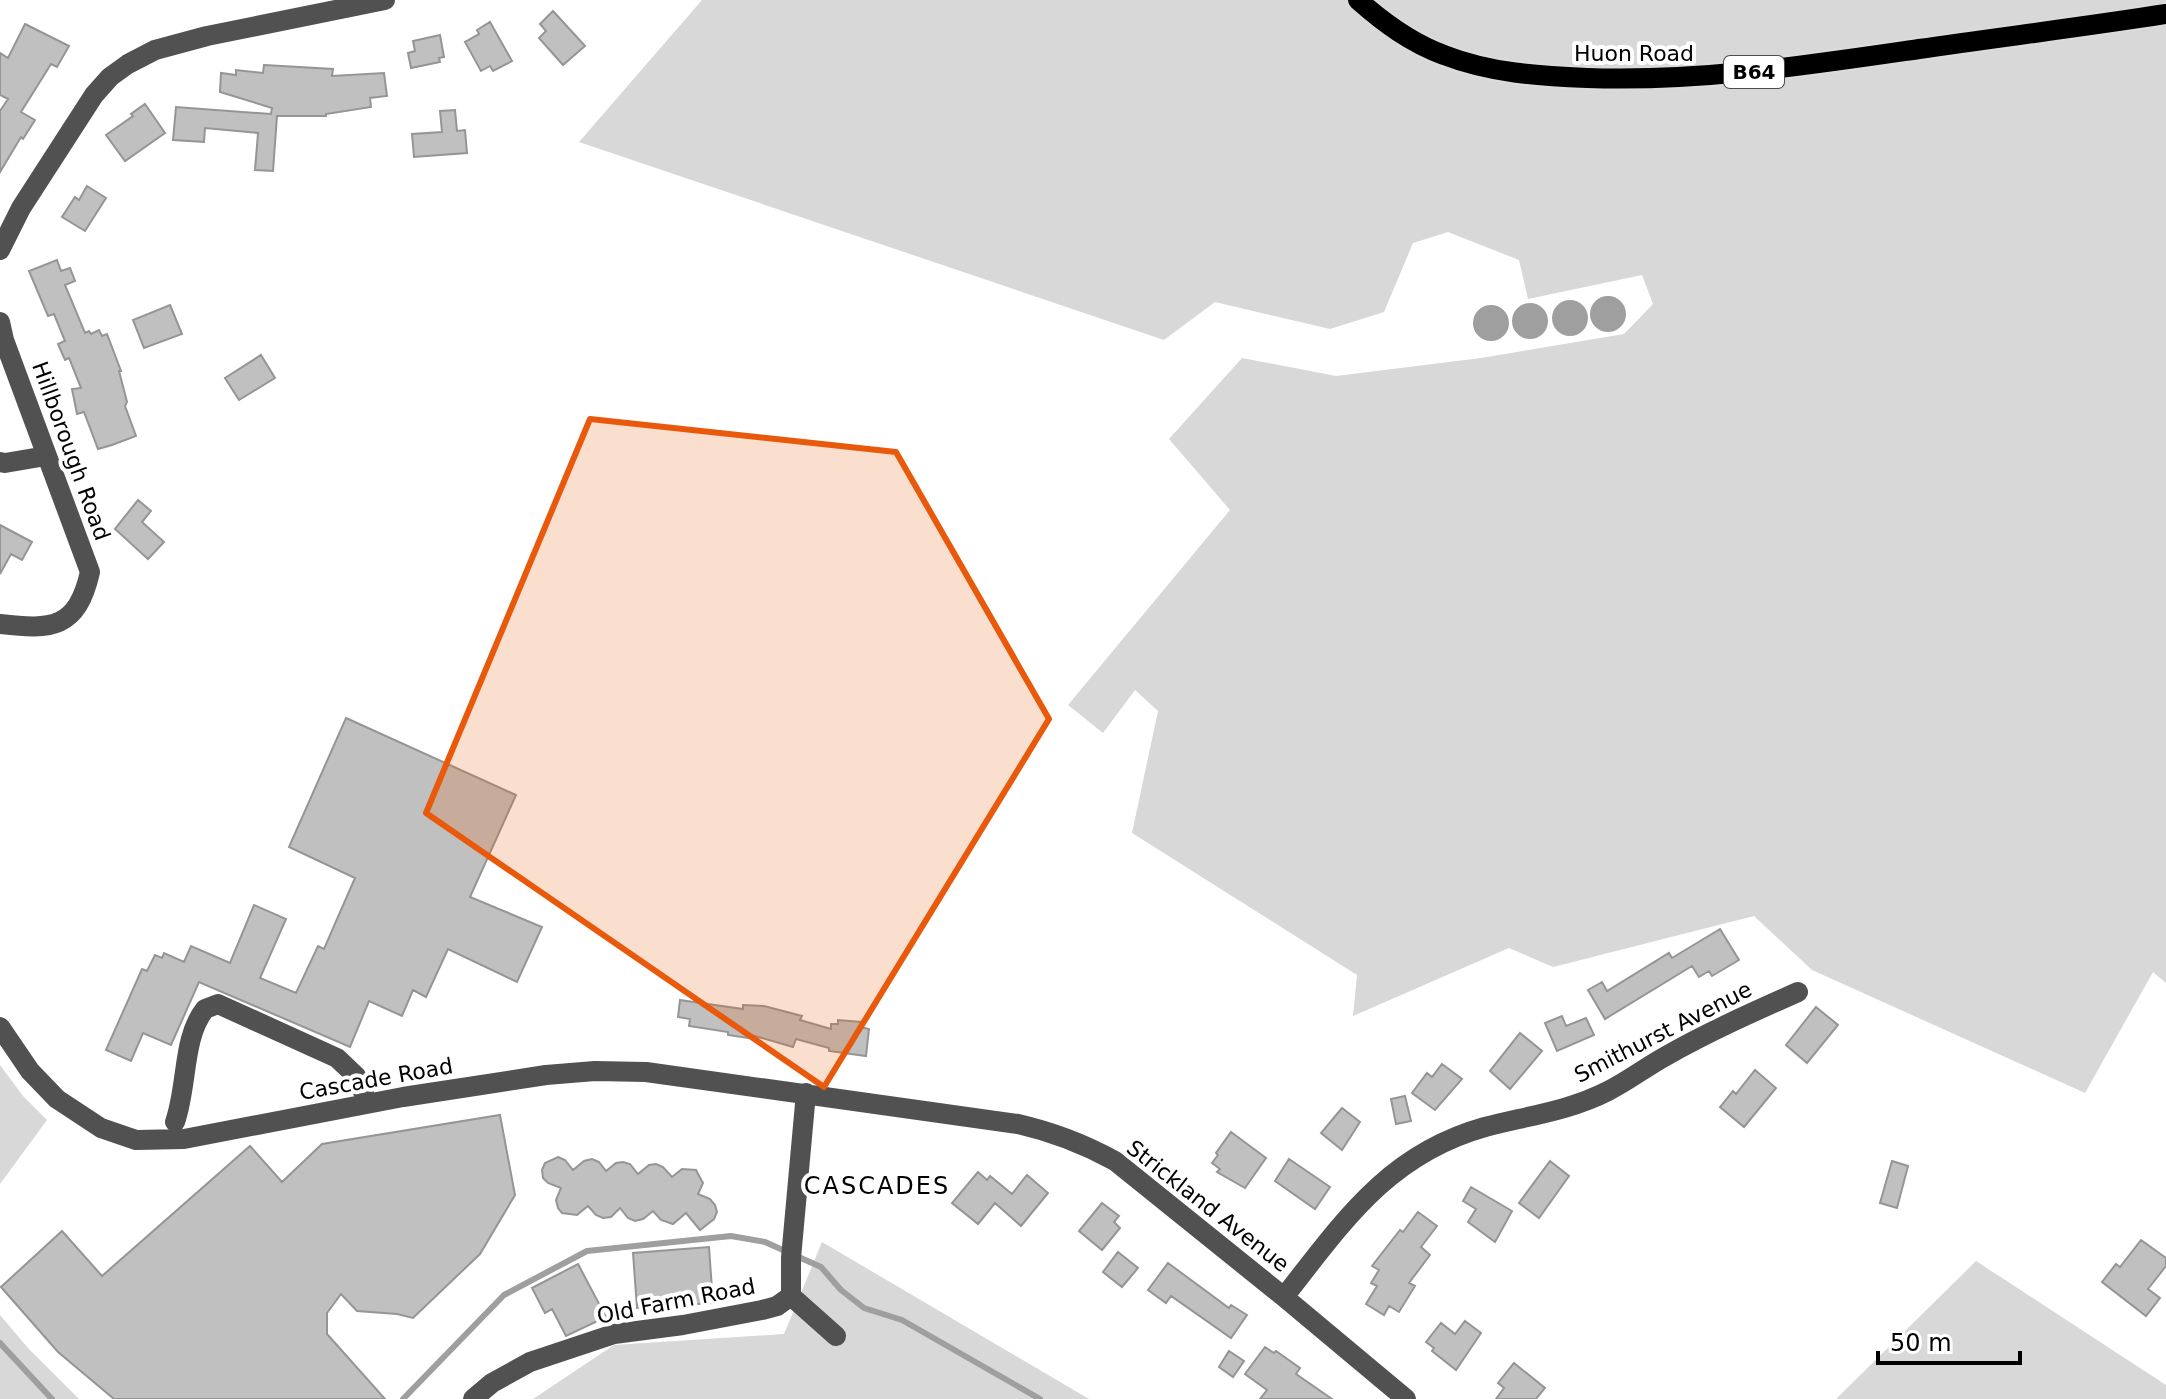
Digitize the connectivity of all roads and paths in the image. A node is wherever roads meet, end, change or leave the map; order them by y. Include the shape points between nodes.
1 (385, 0) edge
2 (1358, 0) edge
3 (2166, 14) edge
4 (0, 250) edge
5 (0, 322) edge
6 (46, 456) junction
7 (2, 466) edge
8 (0, 624) edge
9 (1798, 992) dead end
10 (0, 1027) edge
11 (806, 1093) junction
12 (368, 1103) junction
13 (175, 1122) dead end
14 (791, 1296) junction
15 (1284, 1297) junction
16 (836, 1336) dead end
17 (473, 1399) edge
18 (1406, 1399) edge

1 - 4 street via 207,36 155,50 128,64 94,95
2 - 3 main road, Huon Road / B64 via 1408,38 1470,64 1623,79 1793,67
5 - 6 street, Hillborough Road
6 - 7 street
6 - 8 street, Hillborough Road via 90,572 85,594 77,608 50,626
9 - 15 street, Smithurst Avenue via 1691,1042 1595,1097 1484,1127 1424,1151 1367,1196
10 - 12 street, Cascade Road via 57,1099 90,1123 124,1137 184,1139
11 - 12 street, Cascade Road via 646,1072 595,1071
11 - 14 street
11 - 15 street, Strickland Avenue via 1018,1124 1085,1144 1115,1161
12 - 13 street via 356,1076 337,1058 218,1004 205,1009 192,1032
14 - 16 street
14 - 17 street, Old Farm Road via 762,1310 614,1334 530,1362
15 - 18 street, Strickland Avenue

